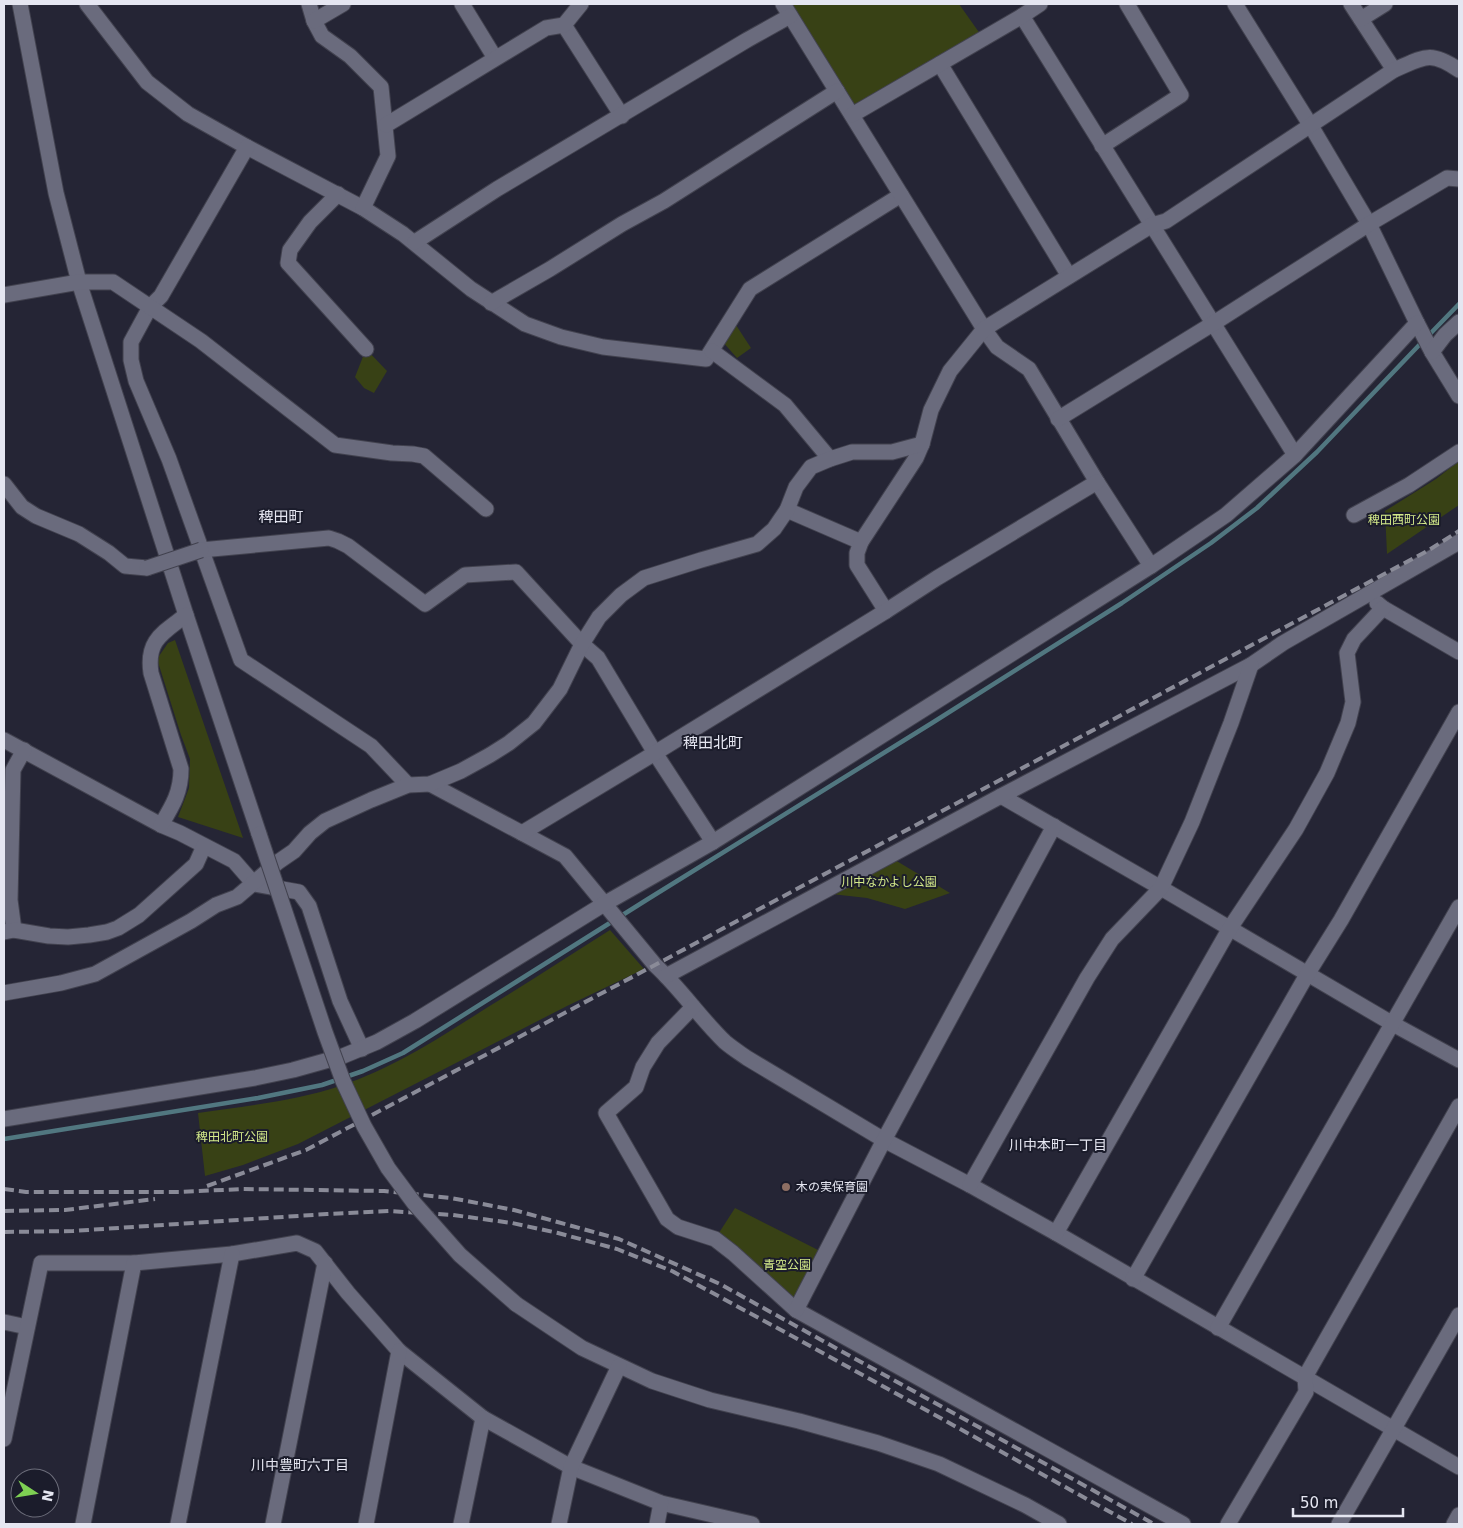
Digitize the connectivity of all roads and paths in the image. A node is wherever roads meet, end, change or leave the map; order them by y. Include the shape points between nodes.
1 (20, 4) edge
2 (87, 4) edge
3 (309, 4) edge
4 (343, 4) edge
5 (462, 4) edge
6 (581, 4) edge
7 (1040, 4) edge
8 (1127, 4) edge
9 (1235, 4) edge
10 (1351, 4) edge
11 (1385, 4) edge
12 (787, 10) edge
13 (1022, 16) junction
14 (1361, 18) junction
15 (314, 21) junction
16 (564, 25) junction
17 (495, 58) junction
18 (940, 64) junction
19 (1394, 70) junction
20 (1459, 70) edge
21 (837, 91) junction
22 (852, 115) junction
23 (622, 116) junction
24 (386, 125) junction
25 (1311, 126) junction
26 (1102, 146) junction
27 (247, 147) junction
28 (1459, 179) edge
29 (338, 194) junction
30 (901, 195) junction
31 (363, 208) junction
32 (1368, 224) junction
33 (1152, 225) junction
34 (415, 242) junction
35 (1070, 276) junction
36 (79, 282) junction
37 (4, 295) edge
38 (491, 303) junction
39 (150, 306) junction
40 (1459, 322) edge
41 (1214, 323) junction
42 (1418, 326) junction
43 (984, 328) junction
44 (366, 349) dead end
45 (1431, 350) junction
46 (712, 351) junction
47 (1459, 396) edge
48 (1058, 419) junction
49 (922, 444) junction
50 (1459, 452) edge
51 (1295, 455) junction
52 (830, 459) junction
53 (1097, 482) junction
54 (4, 484) edge
55 (486, 509) dead end
56 (788, 510) junction
57 (1354, 515) dead end
58 (860, 542) junction
59 (1459, 542) edge
60 (201, 550) junction
61 (1152, 566) junction
62 (1368, 595) junction
63 (1383, 608) junction
64 (886, 611) junction
65 (186, 615) junction
66 (582, 644) junction
67 (1459, 652) edge
68 (1251, 664) junction
69 (1459, 712) edge
70 (4, 740) edge
71 (24, 750) junction
72 (655, 753) junction
73 (430, 784) junction
74 (408, 785) junction
75 (1001, 796) junction
76 (161, 825) junction
77 (1054, 826) junction
78 (522, 833) junction
79 (713, 842) junction
80 (204, 846) junction
81 (254, 884) junction
82 (1161, 888) junction
83 (607, 907) junction
84 (1459, 907) edge
85 (4, 917) edge
86 (1230, 928) junction
87 (9, 931) edge
88 (1308, 973) junction
89 (666, 976) junction
90 (4, 993) edge
91 (692, 1008) junction
92 (1393, 1024) junction
93 (362, 1048) junction
94 (1459, 1060) edge
95 (1459, 1106) edge
96 (4, 1119) edge
97 (884, 1140) junction
98 (970, 1185) junction
99 (1056, 1233) junction
100 (232, 1254) junction
101 (134, 1263) junction
102 (325, 1263) junction
103 (1133, 1279) junction
104 (796, 1310) junction
105 (1459, 1315) edge
106 (4, 1322) edge
107 (27, 1327) junction
108 (1218, 1328) junction
109 (399, 1351) junction
110 (619, 1366) junction
111 (1304, 1377) junction
112 (483, 1418) junction
113 (1393, 1429) junction
114 (4, 1439) edge
115 (571, 1467) junction
116 (1459, 1467) edge
117 (661, 1503) junction
118 (1459, 1514) edge
119 (83, 1524) edge
120 (178, 1524) edge
121 (273, 1524) edge
122 (366, 1524) edge
123 (461, 1524) edge
124 (560, 1524) edge
125 (657, 1524) edge
126 (752, 1524) edge
127 (1059, 1524) edge
128 (1183, 1524) edge
129 (1228, 1524) edge
130 (1339, 1524) edge
131 (1454, 1524) edge

1 - 36 street via 56,193
2 - 27 street via 147,82 188,114
3 - 15 street
4 - 15 street
5 - 17 street
6 - 16 street
7 - 13 street
8 - 26 street via 1181,95
9 - 25 street
10 - 14 street
11 - 14 street
12 - 21 street
12 - 23 street via 747,40
13 - 18 street
13 - 26 street
14 - 19 street
15 - 24 street via 322,36 350,56 381,87
16 - 17 street via 546,28
16 - 23 street
17 - 24 street
18 - 22 street
18 - 35 street
19 - 20 street via 1425,57 1444,60
19 - 25 street
21 - 22 street
21 - 38 street via 664,200
22 - 30 street
23 - 34 street via 497,189
24 - 31 street via 388,156
25 - 32 street
25 - 33 street via 1166,221
26 - 33 street
27 - 29 street
27 - 39 street via 161,296
28 - 32 street via 1447,178
29 - 31 street
29 - 44 street via 310,222 290,250 288,263
30 - 43 street
30 - 46 street via 750,289
31 - 34 street
32 - 41 street
32 - 42 street
33 - 35 street
33 - 41 street
34 - 38 street
35 - 43 street
36 - 37 street
36 - 39 street via 113,282
36 - 65 street
38 - 46 street via 525,324 561,338 603,347 706,359
39 - 55 street via 201,341 335,445 424,456
39 - 60 street via 132,342 130,360
40 - 45 street
41 - 48 street
41 - 51 street
42 - 45 street
42 - 51 street
43 - 48 street via 997,347 1029,369
43 - 49 street via 950,371 931,410
45 - 47 street
46 - 52 street via 785,405
48 - 53 street
49 - 52 street via 892,452 852,452
49 - 58 street
50 - 57 street via 1409,485
51 - 61 street via 1226,515
52 - 56 street via 811,467 796,487
53 - 61 street
53 - 64 street
54 - 60 street, bridge via 22,507 78,534 109,552 125,566 147,568
56 - 58 street
56 - 66 street via 758,544 644,578 621,594 599,617
58 - 64 street via 857,565
59 - 62 street
60 - 66 street via 329,538 338,540 425,604 464,575 516,572
60 - 74 street via 241,660 371,746
61 - 79 street
62 - 63 street
62 - 68 street
63 - 67 street
63 - 86 street via 1354,639 1347,653 1352,702 1348,724 1326,773 1296,829
64 - 72 street
65 - 76 street via 155,642 150,662 181,769 178,794
65 - 110 street, bridge via 325,1032 343,1081 388,1168 414,1203 460,1254 516,1304 582,1348
66 - 72 street via 598,658
66 - 73 street via 560,689 534,723 490,755
68 - 75 street
68 - 82 street via 1192,822
69 - 88 street
70 - 71 street
71 - 76 street
71 - 87 street via 13,770
72 - 78 street
72 - 79 street
73 - 74 street
73 - 78 street
74 - 81 street via 325,821
75 - 77 street
75 - 89 street
76 - 80 street
77 - 82 street
77 - 97 street
78 - 83 street via 565,856
79 - 83 street
80 - 81 street via 234,861
80 - 87 street via 196,864 139,915 118,928 68,937
81 - 90 street via 237,898 216,905 95,974
81 - 93 street via 299,892 309,906 340,1001
82 - 86 street
82 - 98 street via 1112,940 1087,978
83 - 89 street
83 - 93 street via 415,1021
84 - 92 street
85 - 87 street
86 - 88 street
86 - 99 street
88 - 92 street
88 - 103 street
89 - 91 street
91 - 97 street via 726,1043 747,1058
91 - 104 street via 658,1043 643,1067 636,1088 606,1113 668,1219 715,1240 734,1253
92 - 94 street
92 - 108 street
93 - 96 street via 293,1070 255,1078
95 - 111 street
97 - 98 street
97 - 104 street
98 - 99 street
99 - 103 street
100 - 101 street
100 - 102 street via 297,1243 315,1250
100 - 120 street
101 - 107 street via 41,1263
101 - 119 street
102 - 109 street
102 - 121 street
103 - 108 street
104 - 128 street
105 - 113 street
106 - 107 street
107 - 114 street
108 - 111 street
109 - 112 street
109 - 122 street
110 - 115 street
110 - 127 street via 652,1381 710,1400 799,1421 939,1464
111 - 113 street
111 - 129 street via 1306,1392
112 - 115 street
112 - 123 street
113 - 116 street
113 - 130 street
115 - 117 street
115 - 124 street
117 - 125 street
117 - 126 street
118 - 131 street

